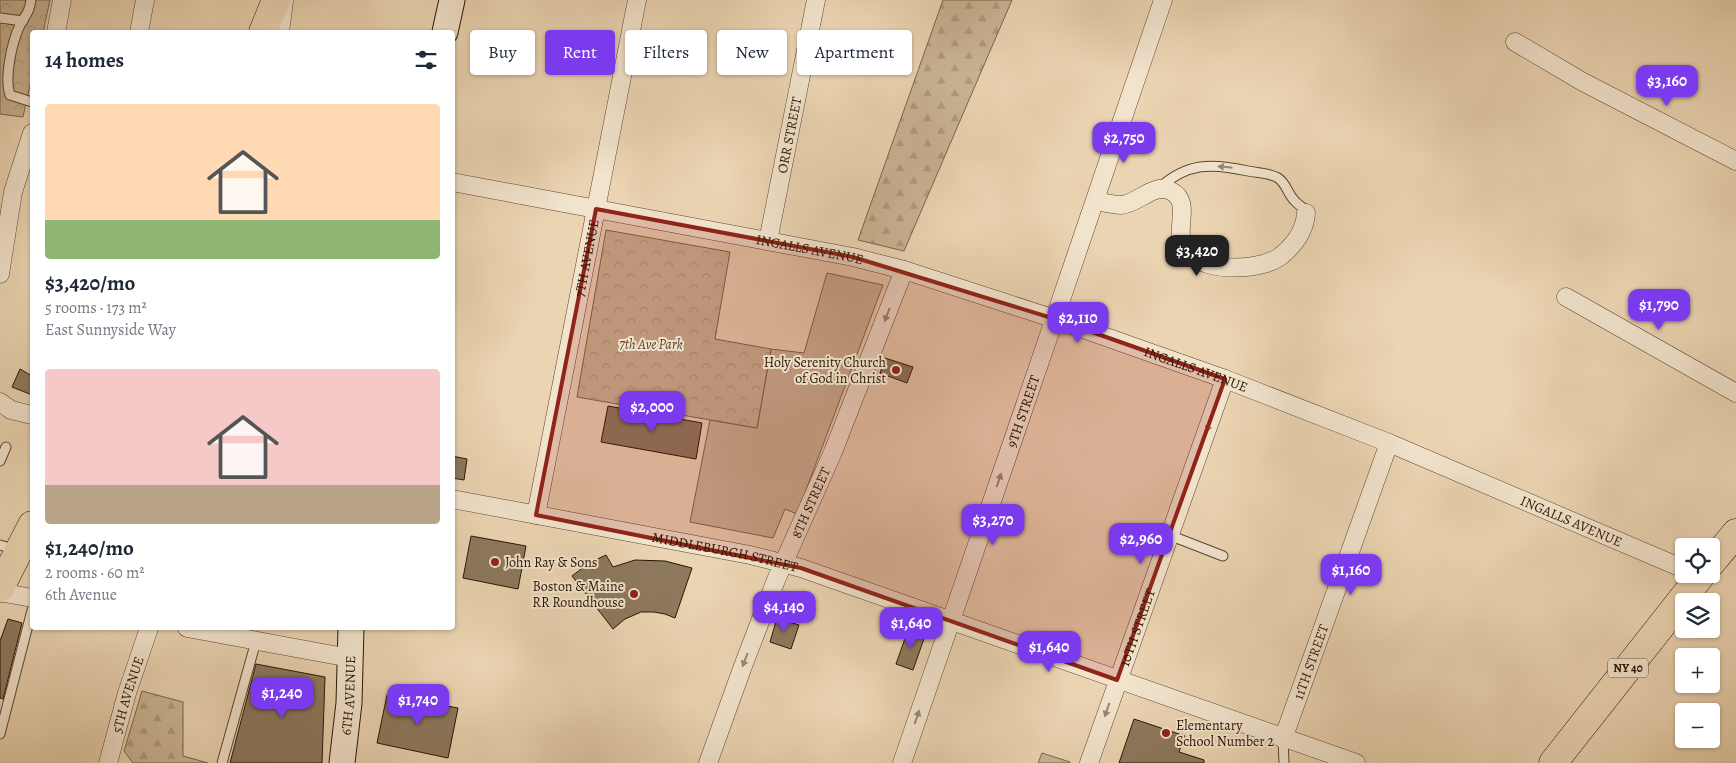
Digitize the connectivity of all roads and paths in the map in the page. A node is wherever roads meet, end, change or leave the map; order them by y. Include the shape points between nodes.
1 (31, 0) edge
2 (62, 0) edge
3 (145, 0) edge
4 (276, 0) edge
5 (284, 0) edge
6 (452, 0) edge
7 (638, 0) edge
8 (816, 0) edge
9 (1163, 0) edge
10 (0, 18) edge
11 (23, 21) junction
12 (56, 30) edge
13 (139, 30) edge
14 (264, 30) edge
15 (280, 30) edge
16 (446, 30) edge
17 (1515, 42) dead end
18 (0, 92) edge
19 (10, 95) junction
20 (30, 101) edge
21 (30, 139) edge
22 (1736, 161) edge
23 (455, 183) edge
24 (1158, 189) junction
25 (1095, 201) junction
26 (596, 209) junction
27 (1306, 213) joint
28 (4, 225) edge
29 (768, 242) junction
30 (904, 270) junction
31 (0, 274) edge
32 (1566, 297) dead end
33 (1055, 319) junction
34 (1226, 379) junction
35 (1736, 393) edge
36 (4, 407) edge
37 (30, 414) edge
38 (1389, 443) junction
39 (6, 447) dead end
40 (0, 461) edge
41 (455, 500) edge
42 (536, 515) junction
43 (30, 527) edge
44 (1736, 532) edge
45 (1169, 535) junction
46 (10, 548) edge
47 (1720, 548) edge
48 (1223, 556) dead end
49 (1675, 561) edge
50 (783, 564) junction
51 (1689, 583) edge
52 (0, 588) edge
53 (0, 592) edge
54 (30, 598) edge
55 (30, 618) edge
56 (950, 620) junction
57 (148, 630) edge
58 (198, 630) edge
59 (351, 630) edge
60 (256, 640) junction
61 (350, 658) junction
62 (1117, 680) junction
63 (0, 734) edge
64 (1283, 739) junction
65 (108, 763) edge
66 (222, 763) edge
67 (342, 763) edge
68 (708, 763) edge
69 (902, 763) edge
70 (1089, 763) edge
71 (1284, 763) edge
72 (1356, 763) edge
73 (1553, 763) edge

1 - 11 lane
2 - 12 street
3 - 13 street
4 - 14 main road
5 - 15 street
6 - 16 street
7 - 26 street, 7TH AVENUE
8 - 29 street, ORR STREET
9 - 25 street, 9TH STREET
10 - 11 lane
11 - 19 lane via 12,50 7,85
17 - 22 street via 1583,82
18 - 19 lane
19 - 20 lane
21 - 28 street
23 - 26 street, INGALLS AVENUE
24 - 25 street via 1121,205
27 -> 24 lane via 1281,179 1228,167 1207,165 1192,168 1170,178
24 - 27 street via 1174,192 1179,198 1183,216 1181,236 1190,255 1220,267 1248,268 1279,258 1300,233
25 - 33 street, 9TH STREET
26 - 29 street, INGALLS AVENUE
26 - 42 street, 7TH AVENUE
28 - 31 street
29 - 30 street, INGALLS AVENUE
30 - 33 street, INGALLS AVENUE
30 -> 50 street, 8TH STREET via 833,452
32 - 35 street
33 - 34 street, INGALLS AVENUE
56 -> 33 street, 9TH STREET
34 - 38 street, INGALLS AVENUE
34 -> 45 street, 10TH STREET
36 - 37 street
38 - 49 street, INGALLS AVENUE
38 - 64 street, 11TH STREET
39 - 40 lane
41 - 42 street, MIDDLEBURGH STREET
42 - 50 street, MIDDLEBURGH STREET
43 - 46 main road
44 - 47 main road, NY 40
45 - 48 lane
45 - 62 street, 10TH STREET
46 - 52 main road
50 - 56 street, MIDDLEBURGH STREET
50 -> 68 street, 8TH STREET
51 - 73 main road, NY 40
53 - 54 street
55 - 63 lane
56 - 62 street, MIDDLEBURGH STREET
69 -> 56 street, 9TH STREET
57 - 65 street, 5TH AVENUE
58 - 60 street
59 - 61 street, 6TH AVENUE
60 - 61 street
60 - 66 lane
61 - 67 street, 6TH AVENUE
62 - 64 street, MIDDLEBURGH STREET
62 -> 70 street, 10TH STREET
64 - 71 lane
64 - 72 street, MIDDLEBURGH STREET

